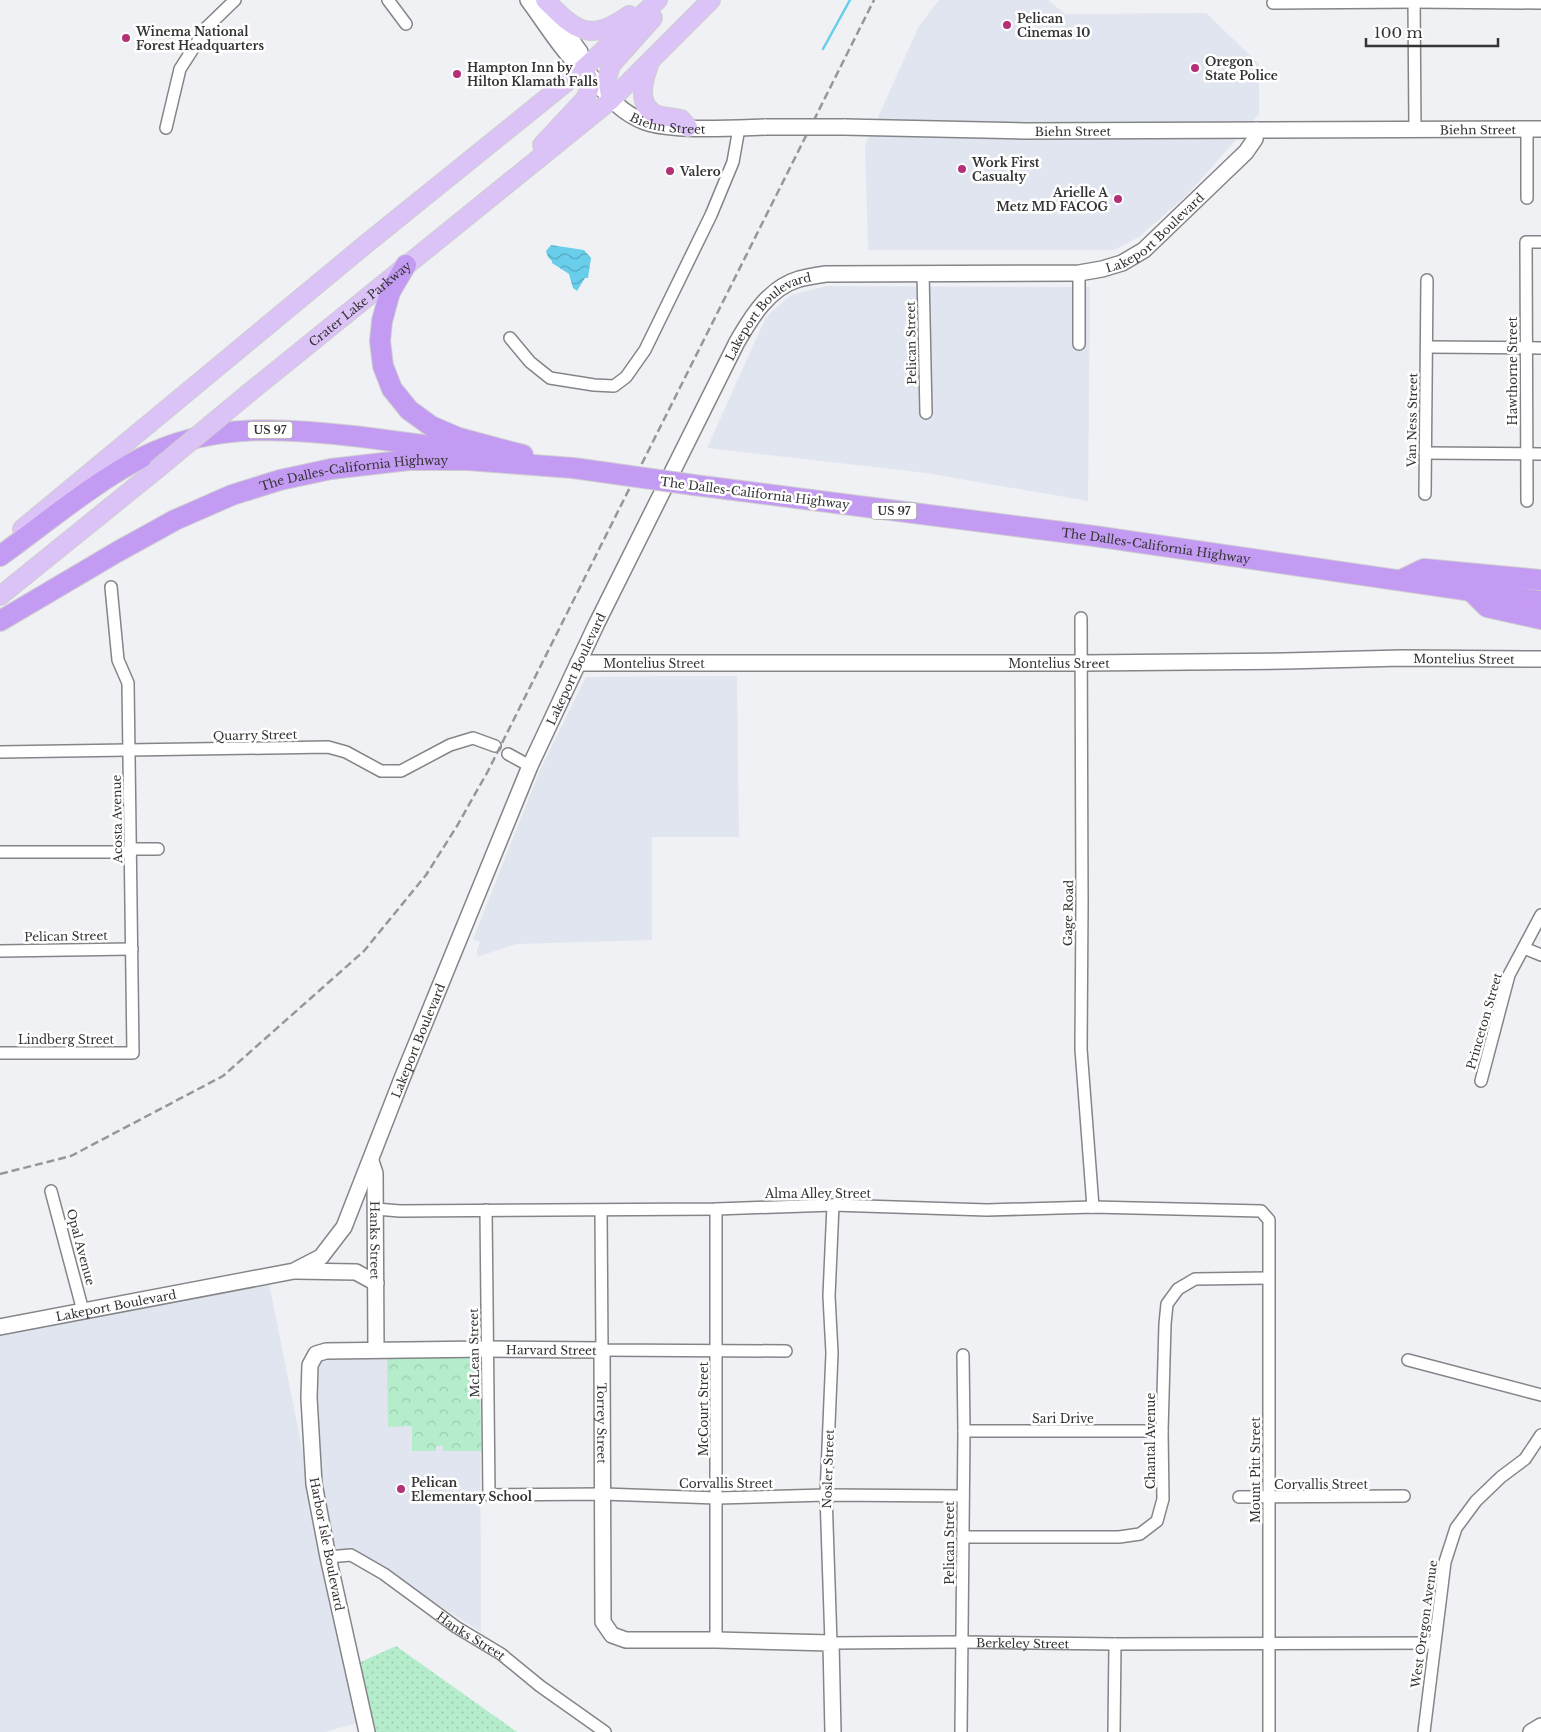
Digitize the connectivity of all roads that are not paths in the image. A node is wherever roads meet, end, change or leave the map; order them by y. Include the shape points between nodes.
1 (235, 0) edge
2 (388, 0) edge
3 (528, 0) edge
4 (545, 0) edge
5 (649, 0) edge
6 (658, 0) edge
7 (670, 0) edge
8 (711, 0) edge
9 (1414, 1) edge
10 (1541, 3) edge
11 (1273, 4) dead end
12 (406, 24) dead end
13 (649, 63) junction
14 (584, 68) junction
15 (611, 100) junction
16 (166, 128) dead end
17 (688, 128) junction
18 (738, 128) junction
19 (1416, 129) junction
20 (1534, 129) edge
21 (1256, 130) junction
22 (517, 176) junction
23 (1527, 198) dead end
24 (1541, 242) edge
25 (406, 265) junction
26 (923, 273) junction
27 (1079, 274) junction
28 (1427, 280) dead end
29 (510, 338) dead end
30 (1079, 344) dead end
31 (1427, 347) junction
32 (1526, 348) junction
33 (1541, 348) edge
34 (926, 413) dead end
35 (1426, 453) junction
36 (1526, 454) junction
37 (1541, 454) edge
38 (573, 468) junction
39 (1426, 494) dead end
40 (1527, 500) dead end
41 (0, 547) edge
42 (0, 556) edge
43 (1401, 580) junction
44 (1541, 580) edge
45 (111, 587) dead end
46 (1471, 591) junction
47 (0, 596) edge
48 (1541, 601) edge
49 (1081, 618) dead end
50 (1541, 619) edge
51 (0, 621) edge
52 (1541, 659) edge
53 (1082, 662) junction
54 (578, 663) junction
55 (495, 746) dead end
56 (130, 750) junction
57 (0, 752) edge
58 (508, 754) dead end
59 (530, 766) junction
60 (158, 849) dead end
61 (131, 850) junction
62 (0, 852) edge
63 (1541, 915) edge
64 (1524, 948) junction
65 (132, 949) junction
66 (0, 951) edge
67 (1541, 955) edge
68 (0, 1053) edge
69 (133, 1053) joint
70 (1481, 1081) dead end
71 (371, 1161) junction
72 (52, 1190) dead end
73 (833, 1205) junction
74 (1093, 1207) junction
75 (716, 1208) junction
76 (376, 1209) junction
77 (486, 1210) junction
78 (601, 1210) junction
79 (1261, 1210) joint
80 (294, 1271) junction
81 (1268, 1278) junction
82 (376, 1283) junction
83 (83, 1311) junction
84 (0, 1327) edge
85 (488, 1349) junction
86 (376, 1350) junction
87 (602, 1350) junction
88 (786, 1351) dead end
89 (717, 1352) junction
90 (316, 1354) joint
91 (963, 1355) dead end
92 (1408, 1360) dead end
93 (1541, 1395) edge
94 (964, 1432) junction
95 (1162, 1432) junction
96 (1541, 1436) edge
97 (603, 1494) junction
98 (489, 1495) joint
99 (826, 1496) junction
100 (962, 1496) junction
101 (1404, 1496) dead end
102 (717, 1498) junction
103 (1239, 1498) dead end
104 (1269, 1498) junction
105 (963, 1537) junction
106 (328, 1557) junction
107 (612, 1635) joint
108 (716, 1640) junction
109 (961, 1642) junction
110 (831, 1643) junction
111 (1268, 1643) junction
112 (1434, 1643) junction
113 (1115, 1644) junction
114 (1541, 1726) edge
115 (367, 1732) edge
116 (605, 1732) edge
117 (833, 1732) edge
118 (961, 1732) edge
119 (1114, 1732) edge
120 (1269, 1732) edge
121 (1424, 1732) edge
122 (1531, 1732) edge

1 - 16 street via 207,27 180,69
2 - 12 street
3 - 14 street via 571,57
4 - 5 main road via 568,24 583,30 600,31 617,24
4 - 14 street via 579,50
6 - 14 main road
7 - 15 main road via 611,65 607,79
8 - 13 main road, Crater Lake Parkway
9 - 10 street
9 - 11 street
9 - 19 street
13 - 15 main road, Crater Lake Parkway
13 - 17 main road via 642,91 649,108 659,115 681,119
14 - 15 street, Biehn Street
14 - 22 main road via 591,83 588,94 530,156
14 - 41 main road
15 - 17 street, Biehn Street via 627,114 646,122
15 - 22 main road, Crater Lake Parkway
17 - 18 street, Biehn Street
18 - 21 street, Biehn Street, bridge
18 - 29 street via 733,162 712,215 645,350 626,377 614,386 550,378 530,362
19 - 20 street, Biehn Street
19 - 21 street, Biehn Street
20 - 23 street
21 - 27 street, Lakeport Boulevard via 1252,145 1246,152 1144,250 1122,263
22 - 25 main road, Crater Lake Parkway
24 - 32 street, Hawthorne Street via 1526,242
25 - 38 highway via 390,292 380,340 383,366 392,389 409,410 431,426 459,438
25 - 47 main road, Crater Lake Parkway, bridge
26 - 27 street, Lakeport Boulevard
26 - 34 street, Pelican Street
26 - 54 street, Lakeport Boulevard via 826,274 797,280 775,291 755,312
27 - 30 street
28 - 31 street, Van Ness Street
31 - 32 street
31 - 35 street, Van Ness Street
32 - 33 street
32 - 36 street, Hawthorne Street
35 - 36 street
35 - 39 street, Van Ness Street
36 - 37 street
36 - 40 street, Hawthorne Street
38 - 42 highway, US 97 via 306,430 212,434 174,444 122,469
38 - 43 highway, The Dalles-California Highway / US 97, bridge
38 - 51 highway, The Dalles-California Highway / US 97 via 467,460 408,460 331,469 280,480 232,494 175,520
43 - 44 highway via 1424,570
43 - 46 highway, The Dalles-California Highway / US 97
45 - 56 street, Acosta Avenue via 118,660 128,683
46 - 48 highway, The Dalles-California Highway / US 97
46 - 50 highway via 1486,607
49 - 53 street, Gage Road
52 - 53 street, Montelius Street
53 - 54 street, Montelius Street
53 - 74 street, Gage Road via 1081,1049
54 - 59 street, Lakeport Boulevard
55 - 56 street, Quarry Street via 473,738 450,745 401,771 381,772 346,752 328,747
56 - 57 street, Quarry Street
56 - 61 street, Acosta Avenue
58 - 59 street
59 - 71 street, Lakeport Boulevard
60 - 61 street
61 - 62 street
61 - 65 street, Acosta Avenue
63 - 64 street, Princeton Street
64 - 67 street
64 - 70 street, Princeton Street via 1510,975
65 - 66 street, Pelican Street
65 - 69 street, Acosta Avenue
68 - 69 street, Lindberg Street
71 - 76 street, Hanks Street via 375,1173
71 - 80 street, Lakeport Boulevard via 344,1227 321,1257
72 - 83 street, Opal Avenue
73 - 74 street, Alma Alley Street via 987,1210
73 - 75 street, Alma Alley Street
73 - 99 street, Nosler Street via 829,1296 832,1354
74 - 79 street, Alma Alley Street
75 - 78 street, Alma Alley Street
75 - 89 street, McCourt Street
76 - 77 street, Alma Alley Street
76 - 82 street, Hanks Street
77 - 78 street, Alma Alley Street
77 - 85 street, McLean Street
78 - 87 street, Torrey Street
79 - 81 street, Mount Pitt Street via 1269,1220
80 - 82 street via 356,1272
80 - 83 street, Lakeport Boulevard
81 - 95 street, Chantal Avenue via 1195,1280 1178,1289 1167,1304
81 - 104 street, Mount Pitt Street
82 - 86 street, Hanks Street
83 - 84 street, Lakeport Boulevard
85 - 86 street, Harvard Street
85 - 87 street, Harvard Street
85 - 98 street, McLean Street
86 - 90 street, Harvard Street
87 - 89 street, Harvard Street
87 - 97 street, Torrey Street
88 - 89 street, Harvard Street
89 - 102 street, McCourt Street
90 - 106 street, Harbor Isle Boulevard via 310,1366 308,1398 314,1484
91 - 94 street, Pelican Street
92 - 93 street
94 - 95 street, Sari Drive
94 - 100 street, Pelican Street
95 - 105 street, Chantal Avenue via 1163,1499 1157,1521 1140,1534 1118,1537
96 - 112 street, West Oregon Avenue via 1525,1459 1476,1501 1456,1528 1445,1562
97 - 98 street, Corvallis Street
97 - 102 street, Corvallis Street
97 - 107 street, Torrey Street via 603,1622
99 - 100 street, Corvallis Street
99 - 102 street, Corvallis Street
99 - 110 street, Nosler Street
100 - 105 street, Pelican Street
101 - 104 street, Corvallis Street
102 - 108 street, McCourt Street
103 - 104 street, Corvallis Street
104 - 111 street, Mount Pitt Street
105 - 109 street, Pelican Street
106 - 115 street, Harbor Isle Boulevard
106 - 116 street, Hanks Street via 351,1555 384,1574 456,1627 494,1649
107 - 108 street, Berkeley Street via 626,1640
108 - 110 street, Berkeley Street
109 - 110 street, Berkeley Street
109 - 113 street, Berkeley Street
109 - 118 street, Pelican Street
110 - 117 street, Nosler Street
111 - 112 street, Berkeley Street
111 - 113 street, Berkeley Street
111 - 120 street, Mount Pitt Street
112 - 121 street, West Oregon Avenue
113 - 119 street
114 - 122 street

